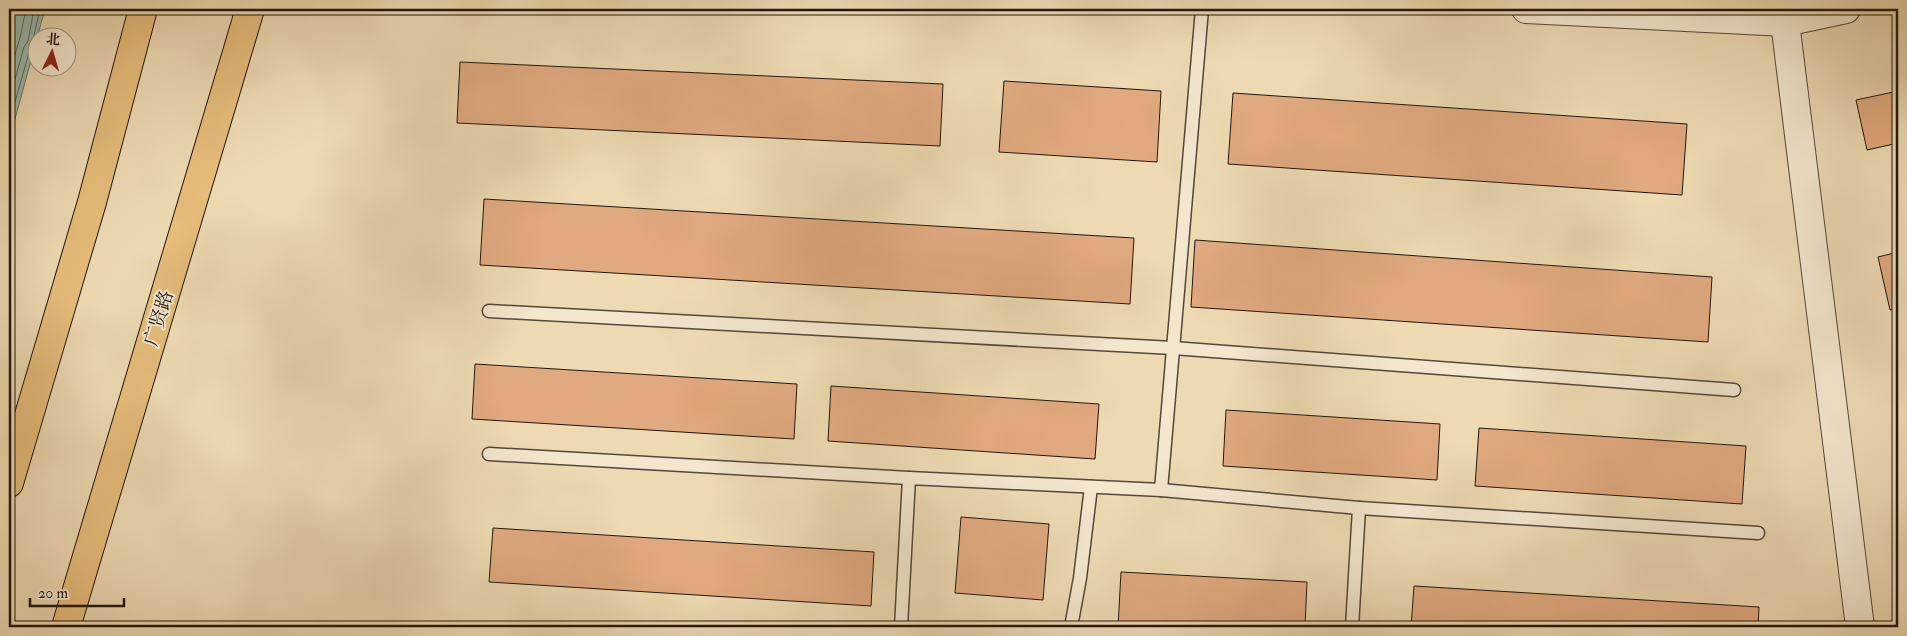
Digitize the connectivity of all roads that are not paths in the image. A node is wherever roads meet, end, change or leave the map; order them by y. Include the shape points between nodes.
1 (143, 9) edge
2 (250, 9) edge
3 (1202, 9) edge
4 (1540, 9) edge
5 (1846, 9) edge
6 (1661, 12) edge
7 (1786, 22) junction
8 (488, 311) dead end
9 (1173, 348) junction
10 (1734, 390) dead end
11 (489, 454) dead end
12 (908, 478) junction
13 (9, 483) edge
14 (1091, 487) junction
15 (1161, 490) junction
16 (1359, 508) junction
17 (1758, 533) dead end
18 (66, 627) edge
19 (900, 627) edge
20 (1071, 627) edge
21 (1352, 627) edge
22 (1860, 627) edge

1 - 13 main road via 92,202
2 - 18 main road, 广贤路
3 - 9 lane
4 - 6 street
5 - 7 street
6 - 7 street
7 - 22 street
8 - 9 lane
9 - 10 lane
9 - 15 lane
11 - 12 lane
12 - 14 lane
12 - 19 lane
14 - 15 lane
14 - 20 lane
15 - 16 lane
16 - 17 lane
16 - 21 lane

